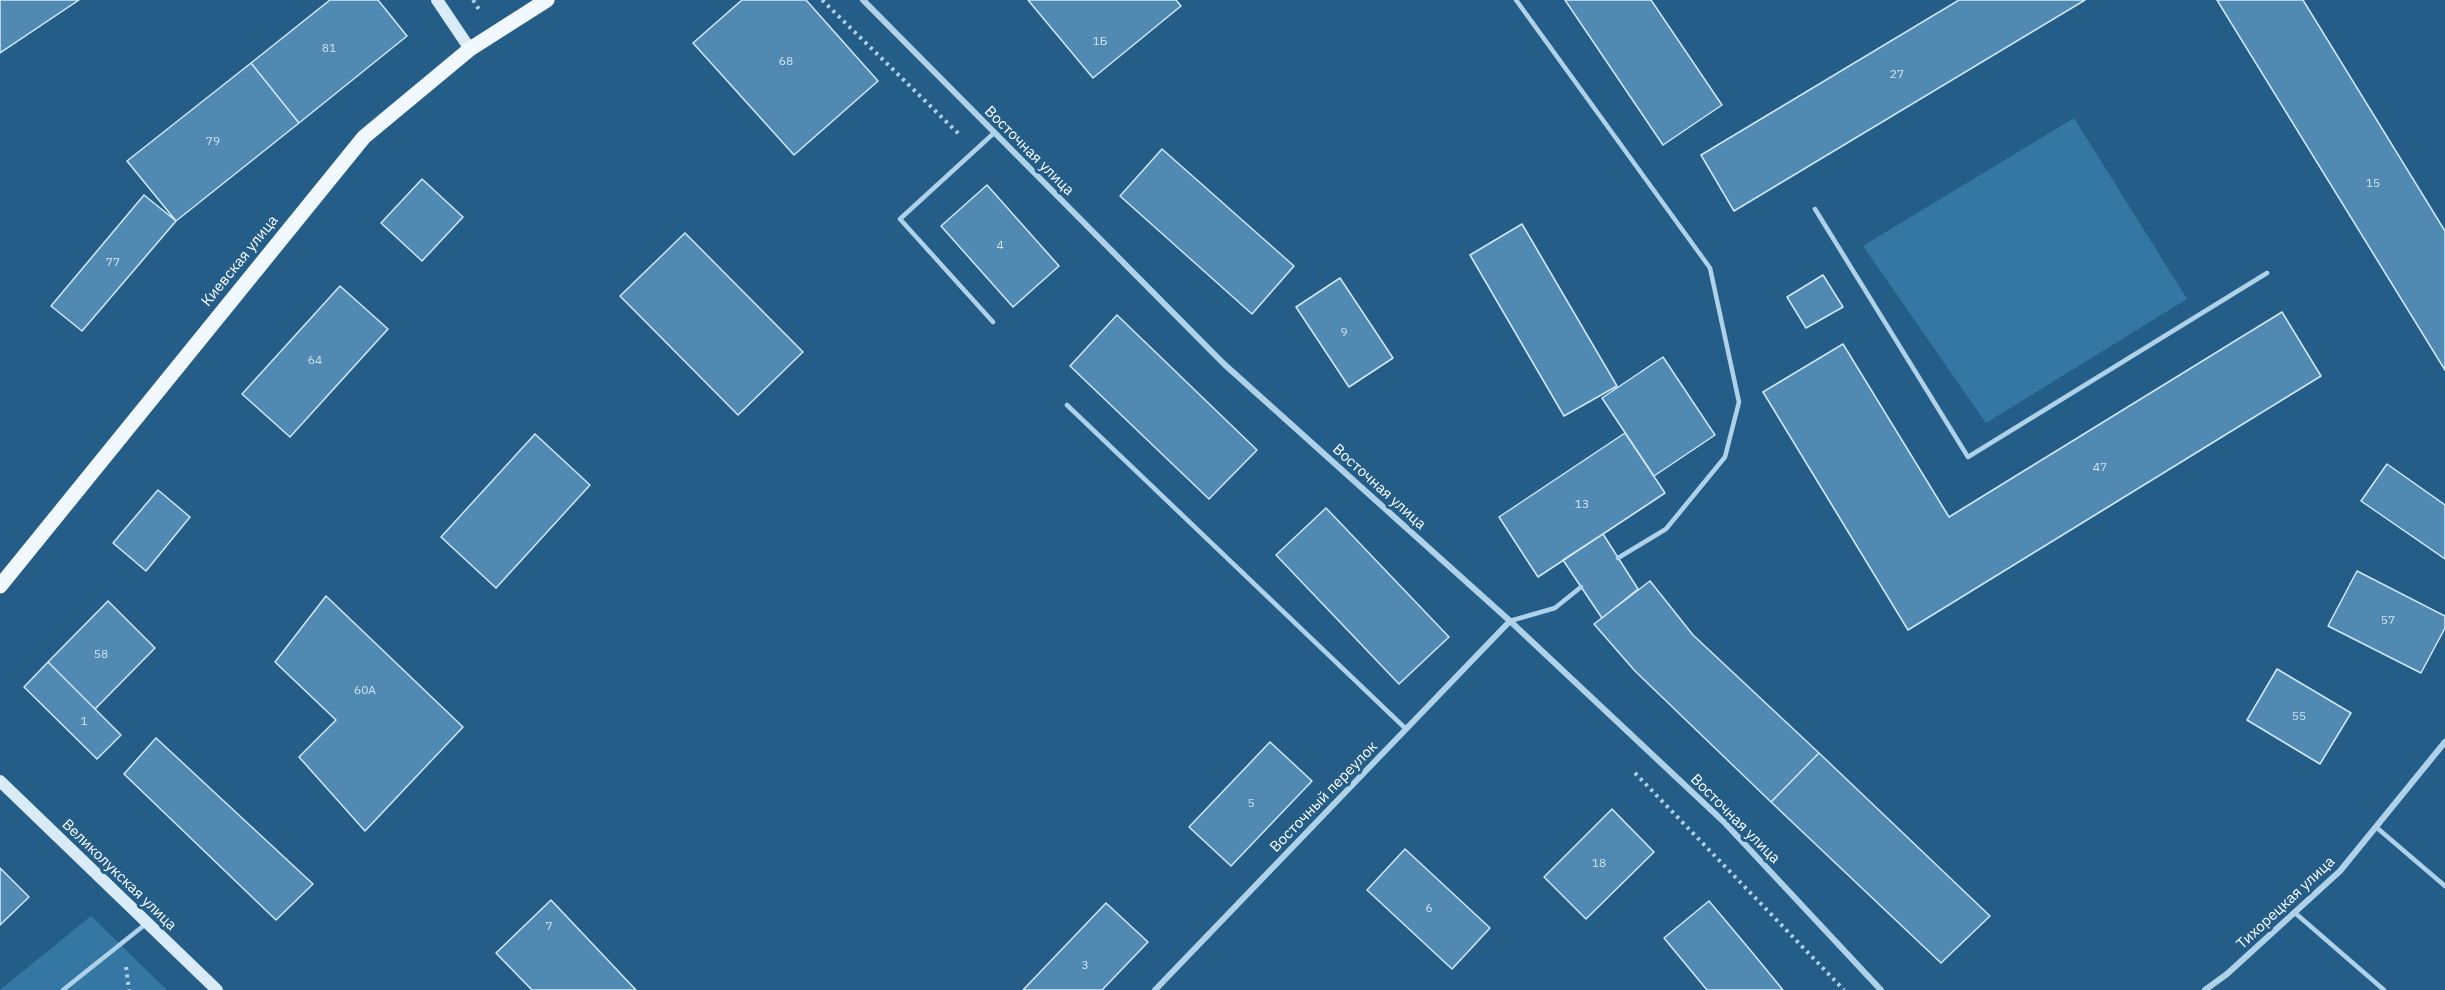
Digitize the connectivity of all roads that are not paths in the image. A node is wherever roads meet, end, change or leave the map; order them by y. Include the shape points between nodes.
1 (437, 0) edge
2 (547, 0) edge
3 (863, 0) edge
4 (1516, 0) edge
5 (470, 50) junction
6 (994, 133) junction
7 (1815, 209) dead end
8 (2267, 273) dead end
9 (993, 322) dead end
10 (1067, 405) dead end
11 (1618, 558) dead end
12 (2, 580) edge
13 (1581, 587) dead end
14 (1510, 621) junction
15 (1406, 729) junction
16 (2445, 742) edge
17 (0, 781) edge
18 (2376, 827) junction
19 (2445, 886) edge
20 (2294, 912) junction
21 (147, 923) junction
22 (63, 990) edge
23 (217, 990) edge
24 (1155, 990) edge
25 (1881, 990) edge
26 (2205, 990) edge
27 (2384, 990) edge

1 - 5 street
2 - 5 main road, Киевская улица
3 - 6 street, Восточная улица
4 - 11 lane via 1710,268 1739,402 1725,457 1666,529
5 - 12 main road, Киевская улица via 364,137
6 - 9 lane via 900,219
6 - 14 street, Восточная улица via 1224,364
7 - 8 lane via 1968,457
10 - 15 lane
13 - 14 lane via 1555,608
14 - 15 street, Восточный переулок
14 - 25 street, Восточная улица via 1724,822
15 - 24 street, Восточный переулок
16 - 18 street, Тихорецкая улица
17 - 21 street, Великолукская улица
18 - 19 lane
18 - 20 street, Тихорецкая улица via 2340,871
20 - 26 street, Тихорецкая улица
20 - 27 lane
21 - 22 lane
21 - 23 street, Великолукская улица

